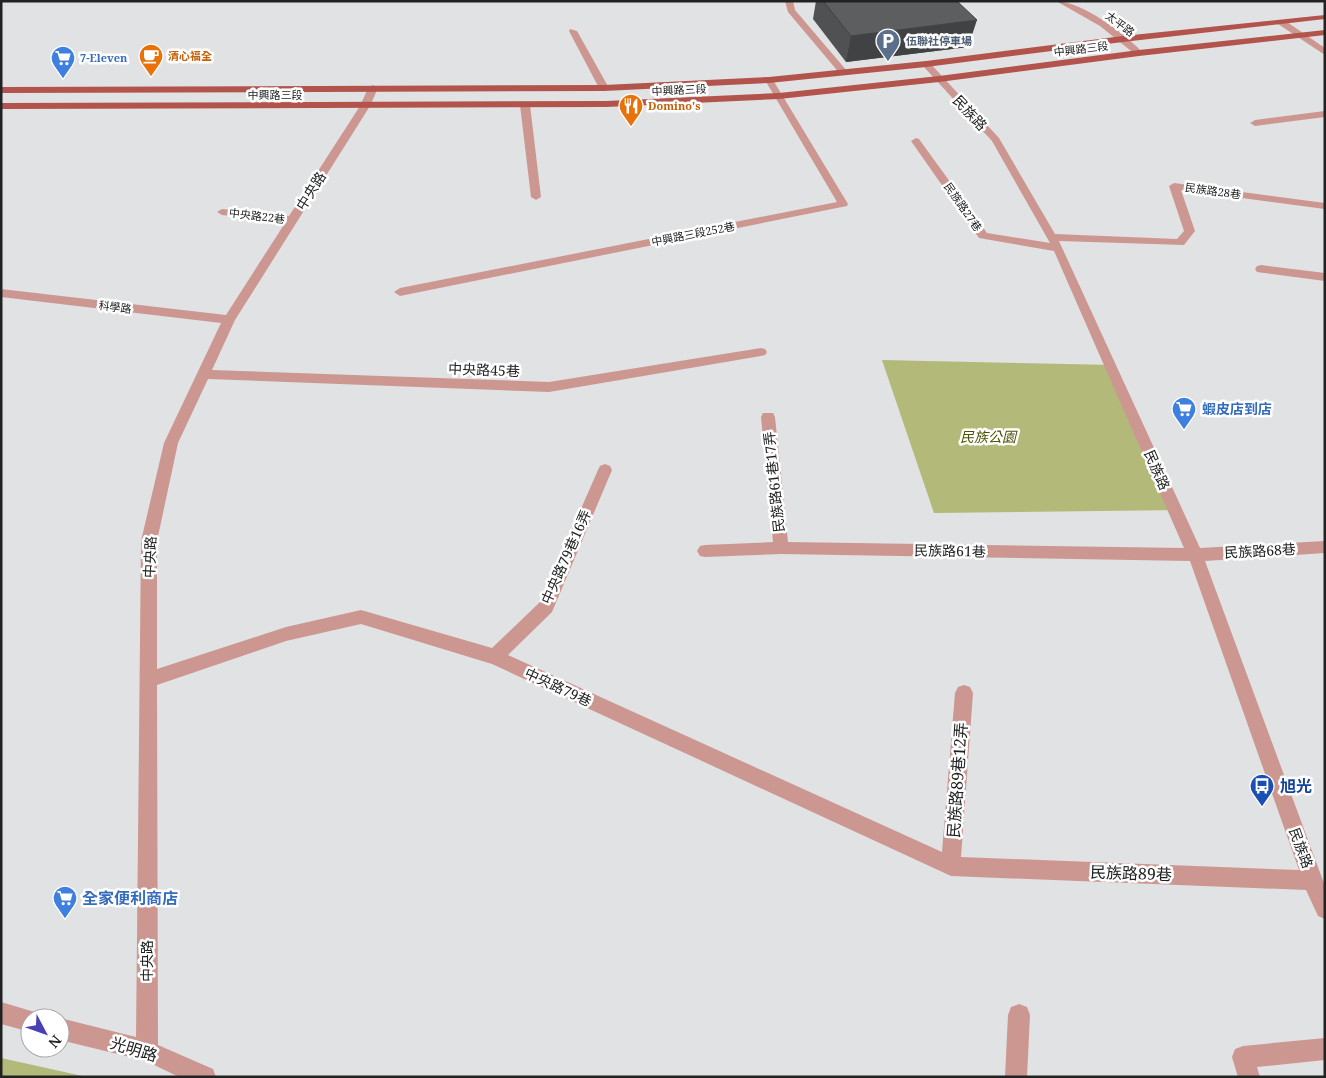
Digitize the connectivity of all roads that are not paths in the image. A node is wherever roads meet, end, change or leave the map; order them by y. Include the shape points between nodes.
1 (789, 1) edge
2 (1060, 1) edge
3 (1325, 17) edge
4 (1281, 22) junction
5 (573, 31) dead end
6 (1325, 32) edge
7 (1300, 36) junction
8 (1123, 39) junction
9 (1325, 52) edge
10 (1139, 53) junction
11 (926, 64) junction
12 (844, 73) junction
13 (939, 79) junction
14 (769, 80) junction
15 (373, 88) junction
16 (604, 88) junction
17 (1, 90) edge
18 (779, 96) junction
19 (524, 105) junction
20 (1, 106) edge
21 (365, 106) junction
22 (1325, 114) edge
23 (1255, 123) dead end
24 (916, 142) dead end
25 (536, 197) dead end
26 (1325, 206) edge
27 (222, 212) dead end
28 (292, 220) junction
29 (1054, 242) junction
30 (1261, 269) dead end
31 (1325, 277) edge
32 (400, 292) dead end
33 (1, 293) edge
34 (229, 320) junction
35 (761, 352) dead end
36 (204, 374) junction
37 (768, 417) dead end
38 (605, 470) dead end
39 (1325, 547) edge
40 (781, 548) junction
41 (705, 551) dead end
42 (1195, 555) junction
43 (495, 657) junction
44 (148, 680) junction
45 (964, 693) dead end
46 (951, 866) junction
47 (1312, 880) junction
48 (1325, 910) edge
49 (1, 1013) edge
50 (1019, 1015) dead end
51 (20, 1018) edge
52 (70, 1031) edge
53 (1325, 1049) edge
54 (147, 1051) junction
55 (205, 1077) edge
56 (1016, 1077) edge
57 (1249, 1077) edge

1 - 12 street via 791,10
2 - 8 street, 太平路 via 1104,24
3 - 4 main road, 中興路三段
4 - 7 street
4 - 8 main road, 中興路三段
5 - 16 street
6 - 7 main road, 中興路三段
7 - 9 street
7 - 10 main road, 中興路三段
8 - 10 street, 太平路
8 - 11 main road, 中興路三段
10 - 13 main road, 中興路三段
11 - 12 main road, 中興路三段
11 - 13 street, 民族路
12 - 14 main road, 中興路三段
13 - 18 main road, 中興路三段
13 - 29 street, 民族路 via 996,140
14 - 16 main road, 中興路三段
14 - 18 street, 中興路三段252巷
15 - 16 main road, 中興路三段
15 - 17 main road, 中興路三段
15 - 21 street, 中央路
18 - 19 main road, 中興路三段
18 - 32 street, 中興路三段252巷 via 843,204
19 - 21 main road, 中興路三段
19 - 25 street
20 - 21 main road, 中興路三段
21 - 28 street, 中央路
22 - 23 street
24 - 29 street, 民族路27巷 via 983,236
26 - 29 street, 民族路28巷 via 1174,186 1190,231 1180,243
27 - 28 street, 中央路22巷
28 - 34 street, 中央路
29 - 42 street, 民族路
30 - 31 street
33 - 34 street, 科學路
34 - 36 street, 中央路
35 - 36 street, 中央路45巷 via 549,387
36 - 44 street, 中央路 via 171,443 149,541
37 - 40 street, 民族路61巷17弄
38 - 43 street, 中央路79巷16弄 via 546,607
39 - 42 street, 民族路68巷
40 - 41 street, 民族路61巷
40 - 42 street, 民族路61巷
42 - 47 street, 民族路
43 - 44 street, 中央路79巷 via 361,616 286,634
43 - 46 street, 中央路79巷
44 - 54 street, 中央路
45 - 46 street, 民族路89巷12弄
46 - 47 street, 民族路89巷
47 - 48 street, 民族路
49 - 51 street
50 - 56 street
52 - 54 street, 光明路
53 - 57 street via 1243,1057
54 - 55 street, 光明路

